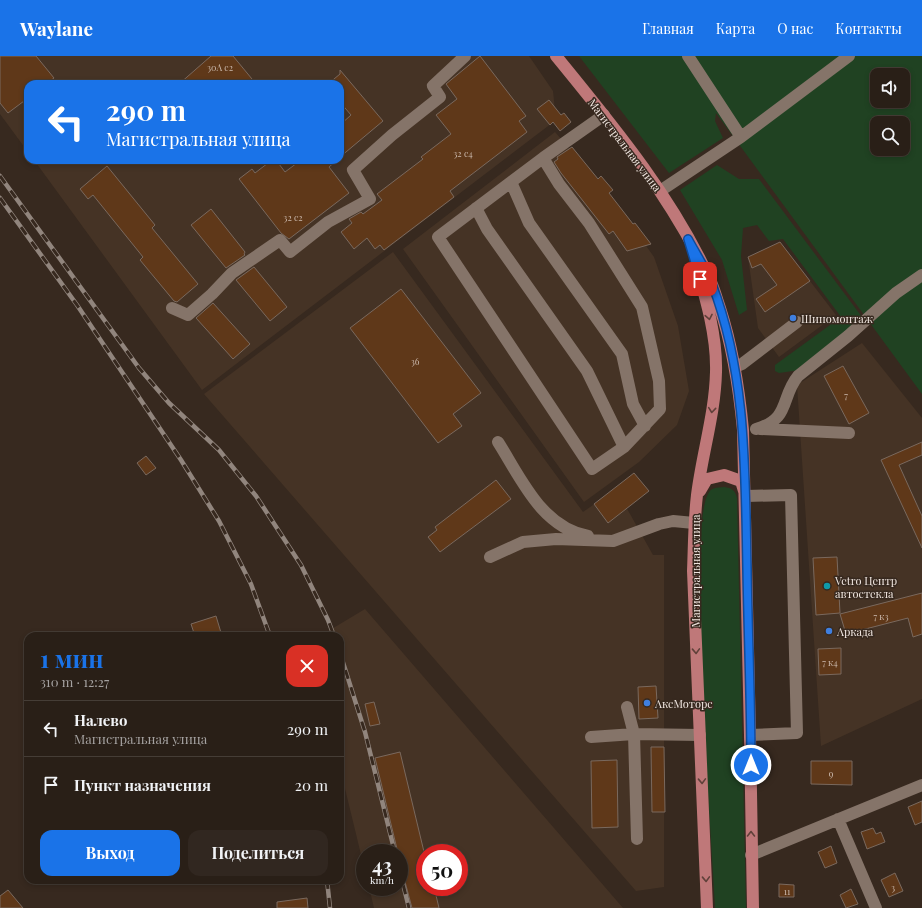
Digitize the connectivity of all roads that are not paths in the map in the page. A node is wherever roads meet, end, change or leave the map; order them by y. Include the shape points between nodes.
1 (465, 56) edge
2 (556, 56) edge
3 (688, 56) edge
4 (849, 56) edge
5 (604, 115) junction
6 (741, 137) junction
7 (543, 158) junction
8 (511, 182) junction
9 (660, 191) junction
10 (476, 208) junction
11 (688, 239) junction
12 (922, 275) edge
13 (172, 308) dead end
14 (797, 322) dead end
15 (735, 367) junction
16 (716, 371) junction
17 (645, 426) junction
18 (756, 429) junction
19 (743, 430) junction
20 (849, 433) dead end
21 (498, 442) dead end
22 (624, 447) junction
23 (697, 494) junction
24 (746, 496) junction
25 (694, 523) junction
26 (613, 541) junction
27 (490, 557) dead end
28 (627, 707) dead end
29 (634, 734) junction
30 (700, 735) junction
31 (750, 735) junction
32 (591, 737) dead end
33 (922, 785) edge
34 (838, 819) junction
35 (637, 839) dead end
36 (751, 855) junction
37 (707, 908) edge
38 (752, 908) edge
39 (876, 908) edge

1 - 13 street via 433,86 440,97 392,135 354,170 370,199 328,222 290,252 280,240 232,274 188,314
2 - 5 main road, Магистральная улица
3 - 6 street
4 - 6 street
5 - 7 street
5 - 9 main road, Магистральная улица
6 - 9 street
7 - 8 street
7 - 17 street via 642,307 659,381 660,409
8 - 10 street
8 - 17 street via 529,223 622,354 633,404
9 - 11 main road, Магистральная улица
10 - 22 street via 487,229 587,371
10 - 22 street via 438,237 592,469
11 - 15 main road, Магистральная улица via 712,283
11 -> 16 main road, Магистральная улица via 704,292 713,335
12 - 18 street via 896,293 798,376 791,384 785,406 776,420
14 - 15 street
15 - 16 main road
15 - 19 main road, Магистральная улица
16 -> 23 main road, Магистральная улица via 710,428
17 - 22 street
18 - 19 street
18 - 20 street
19 - 24 main road, Магистральная улица
21 - 26 street via 540,508 559,525 578,534
23 - 24 main road via 707,479 724,475 741,481
23 - 25 main road, Магистральная улица
24 - 31 main road, Магистральная улица
24 - 31 street via 791,495 797,733
25 - 26 street via 674,521 659,524
25 -> 30 main road, Магистральная улица via 694,615
26 - 27 street via 556,539 523,542
28 - 29 street
29 - 30 street
29 - 32 street
29 - 35 street
30 -> 37 main road, Магистральная улица
36 -> 31 main road, Магистральная улица
33 - 34 street
34 - 36 street
34 - 39 street
36 - 38 main road, Магистральная улица

